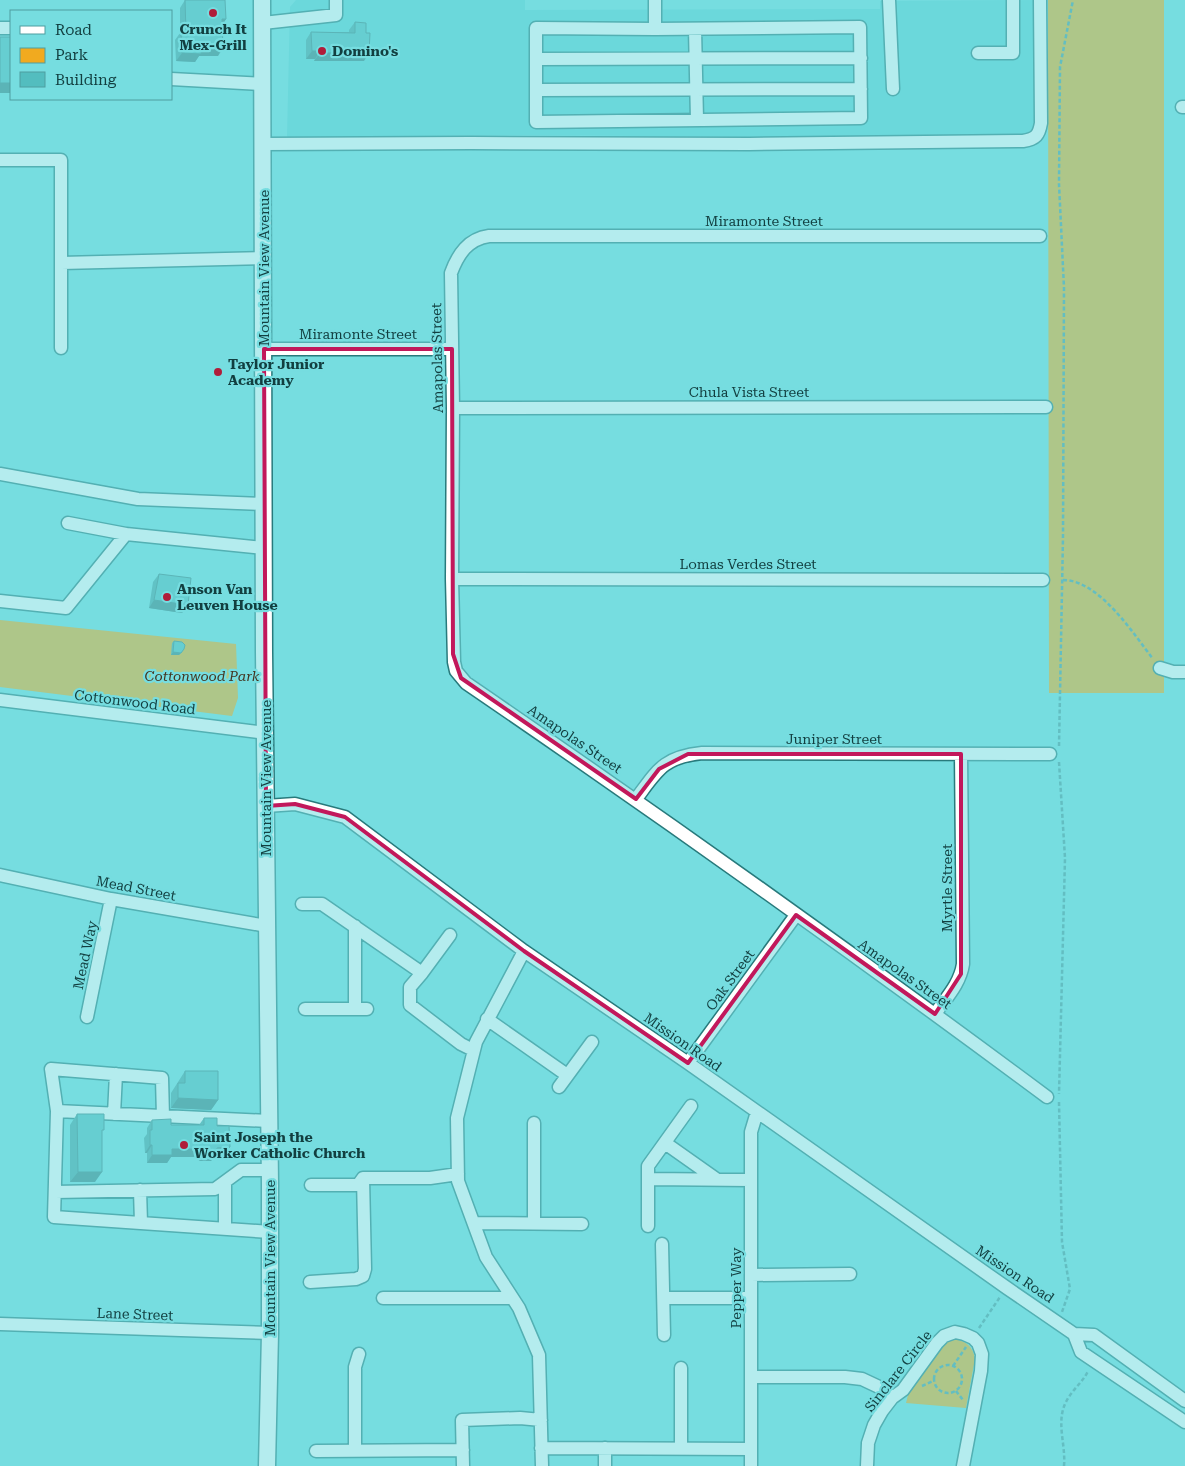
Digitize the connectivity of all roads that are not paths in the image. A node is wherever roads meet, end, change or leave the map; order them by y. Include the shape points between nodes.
1 (262, 0) edge
2 (336, 0) edge
3 (655, 0) edge
4 (889, 0) edge
5 (1013, 0) edge
6 (1040, 0) edge
7 (262, 23) junction
8 (655, 29) junction
9 (695, 29) junction
10 (978, 53) dead end
11 (696, 58) junction
12 (861, 58) junction
13 (536, 59) junction
14 (172, 79) edge
15 (263, 84) junction
16 (893, 88) dead end
17 (696, 89) junction
18 (861, 89) junction
19 (536, 90) junction
20 (697, 120) junction
21 (536, 122) junction
22 (536, 143) junction
23 (263, 144) junction
24 (0, 160) edge
25 (489, 236) joint
26 (1040, 236) dead end
27 (264, 258) junction
28 (61, 263) junction
29 (61, 348) dead end
30 (264, 349) junction
31 (452, 349) junction
32 (1046, 407) dead end
33 (453, 408) junction
34 (0, 474) edge
35 (264, 504) junction
36 (68, 522) dead end
37 (126, 534) junction
38 (264, 548) junction
39 (452, 578) junction
40 (1044, 580) dead end
41 (0, 601) edge
42 (1160, 668) road end
43 (1185, 672) edge
44 (0, 700) edge
45 (266, 733) junction
46 (1056, 753) road end
47 (961, 754) junction
48 (636, 799) junction
49 (266, 806) junction
50 (0, 875) edge
51 (111, 899) junction
52 (302, 904) dead end
53 (796, 915) junction
54 (267, 926) junction
55 (355, 926) junction
56 (450, 935) dead end
57 (524, 951) junction
58 (422, 973) junction
59 (305, 1009) dead end
60 (935, 1014) junction
61 (87, 1017) dead end
62 (487, 1019) junction
63 (592, 1042) dead end
64 (473, 1050) junction
65 (688, 1063) junction
66 (116, 1074) junction
67 (567, 1075) junction
68 (559, 1087) dead end
69 (1047, 1097) dead end
70 (691, 1106) dead end
71 (57, 1111) junction
72 (757, 1112) junction
73 (114, 1114) junction
74 (163, 1117) junction
75 (269, 1121) junction
76 (534, 1123) dead end
77 (665, 1143) junction
78 (270, 1170) junction
79 (458, 1174) junction
80 (364, 1178) junction
81 (648, 1179) junction
82 (716, 1179) junction
83 (751, 1180) junction
84 (224, 1182) junction
85 (311, 1185) dead end
86 (140, 1190) junction
87 (55, 1192) junction
88 (141, 1223) junction
89 (474, 1223) junction
90 (534, 1223) junction
91 (582, 1224) dead end
92 (648, 1226) dead end
93 (225, 1229) junction
94 (270, 1232) junction
95 (662, 1244) dead end
96 (850, 1274) dead end
97 (751, 1275) junction
98 (310, 1282) dead end
99 (383, 1298) dead end
100 (512, 1298) junction
101 (664, 1298) junction
102 (751, 1298) junction
103 (0, 1324) edge
104 (270, 1333) junction
105 (1074, 1334) junction
106 (664, 1335) dead end
107 (359, 1354) dead end
108 (681, 1368) dead end
109 (750, 1377) junction
110 (892, 1398) junction
111 (1185, 1401) edge
112 (541, 1420) junction
113 (1185, 1422) edge
114 (542, 1448) junction
115 (605, 1448) junction
116 (751, 1448) junction
117 (681, 1449) junction
118 (463, 1450) junction
119 (316, 1451) dead end
120 (355, 1451) junction
121 (267, 1466) edge
122 (463, 1466) edge
123 (542, 1466) edge
124 (605, 1466) edge
125 (751, 1466) edge
126 (866, 1466) edge
127 (963, 1466) edge

1 - 7 main road, Mountain View Avenue
2 - 7 street via 336,16
3 - 8 street
4 - 16 street
5 - 10 street via 1013,53
6 - 22 street via 1041,123 1032,140
7 - 15 main road, Mountain View Avenue
8 - 9 street
8 - 13 street via 536,28
9 - 11 street
9 - 12 street via 860,27
11 - 12 street
11 - 13 street
11 - 17 street
12 - 18 street
13 - 19 street
14 - 15 street
15 - 23 main road, Mountain View Avenue
17 - 18 street
17 - 19 street
17 - 20 street
18 - 20 street via 861,118
19 - 21 street
20 - 21 street
21 - 22 street
22 - 23 street
23 - 27 main road, Mountain View Avenue
24 - 28 street via 61,160
25 - 26 street, Miramonte Street
25 - 31 street, Amapolas Street via 472,241 456,260 451,286
27 - 28 street
27 - 30 main road, Mountain View Avenue
28 - 29 street
30 - 31 street, Miramonte Street
30 - 35 main road, Mountain View Avenue
31 - 33 street, Amapolas Street
32 - 33 street, Chula Vista Street
33 - 39 street, Amapolas Street
34 - 35 street via 138,499
35 - 38 main road, Mountain View Avenue
36 - 37 street
37 - 38 street
37 - 41 street via 66,608
38 - 45 main road, Mountain View Avenue
39 - 40 street, Lomas Verdes Street
39 - 48 street, Amapolas Street via 453,654 461,678
42 - 43 street
44 - 45 street, Cottonwood Road
45 - 49 main road, Mountain View Avenue
46 - 47 street, Juniper Street
47 - 48 street, Juniper Street via 688,754 666,762
47 - 60 street, Myrtle Street via 963,964 957,982
48 - 53 street, Amapolas Street
49 - 54 main road, Mountain View Avenue
49 - 57 street, Mission Road via 295,804 345,817
50 - 51 street, Mead Street
51 - 54 street, Mead Street
51 - 61 street, Mead Way
52 - 55 street via 322,904
53 - 60 street, Amapolas Street
53 - 65 street, Oak Street
54 - 75 main road, Mountain View Avenue
55 - 58 street
55 - 59 street via 361,1009
56 - 58 street
57 - 62 street
57 - 65 street, Mission Road
58 - 64 street via 410,987 410,1005
60 - 69 street, Amapolas Street
62 - 64 street
62 - 67 street
63 - 67 street
64 - 79 street via 457,1118
65 - 72 street, Mission Road
66 - 71 street via 51,1069
66 - 73 street
66 - 74 street via 162,1078
67 - 68 street
70 - 77 street
71 - 73 street
71 - 87 street
72 - 83 street, Pepper Way via 751,1132
72 - 105 street, Mission Road
73 - 74 street
74 - 75 street
75 - 78 main road, Mountain View Avenue
76 - 90 street
77 - 81 street via 648,1166
77 - 82 street
78 - 84 street via 241,1170
78 - 94 main road, Mountain View Avenue
79 - 80 street via 430,1178
79 - 89 street
80 - 85 street via 358,1185
80 - 98 street via 363,1276 356,1280
81 - 82 street
81 - 92 street
82 - 83 street
83 - 97 street, Pepper Way
84 - 86 street via 215,1188
84 - 93 street
86 - 87 street
86 - 88 street
87 - 88 street via 54,1217
88 - 93 street
89 - 90 street
89 - 100 street via 486,1257
90 - 91 street
93 - 94 street
94 - 104 main road, Mountain View Avenue
95 - 101 street
96 - 97 street
97 - 102 street, Pepper Way
99 - 100 street
100 - 112 street via 539,1355
101 - 102 street
101 - 106 street
102 - 109 street, Pepper Way
103 - 104 street, Lane Street
104 - 121 main road, Mountain View Avenue
105 - 111 street, Mission Road via 1094,1336
105 - 113 street, Mission Road via 1082,1352
107 - 120 street via 355,1367
108 - 117 street
109 - 110 street via 862,1379
109 - 116 street, Pepper Way
110 - 126 street, Sinclare Circle via 874,1425
110 - 127 street, Sinclare Circle via 903,1390 944,1336 955,1332 973,1338 982,1354 981,1371
112 - 114 street
112 - 118 street via 462,1420
114 - 115 street
114 - 123 street
115 - 117 street
115 - 124 street
116 - 117 street
116 - 125 street, Pepper Way
118 - 120 street
118 - 122 street
119 - 120 street

